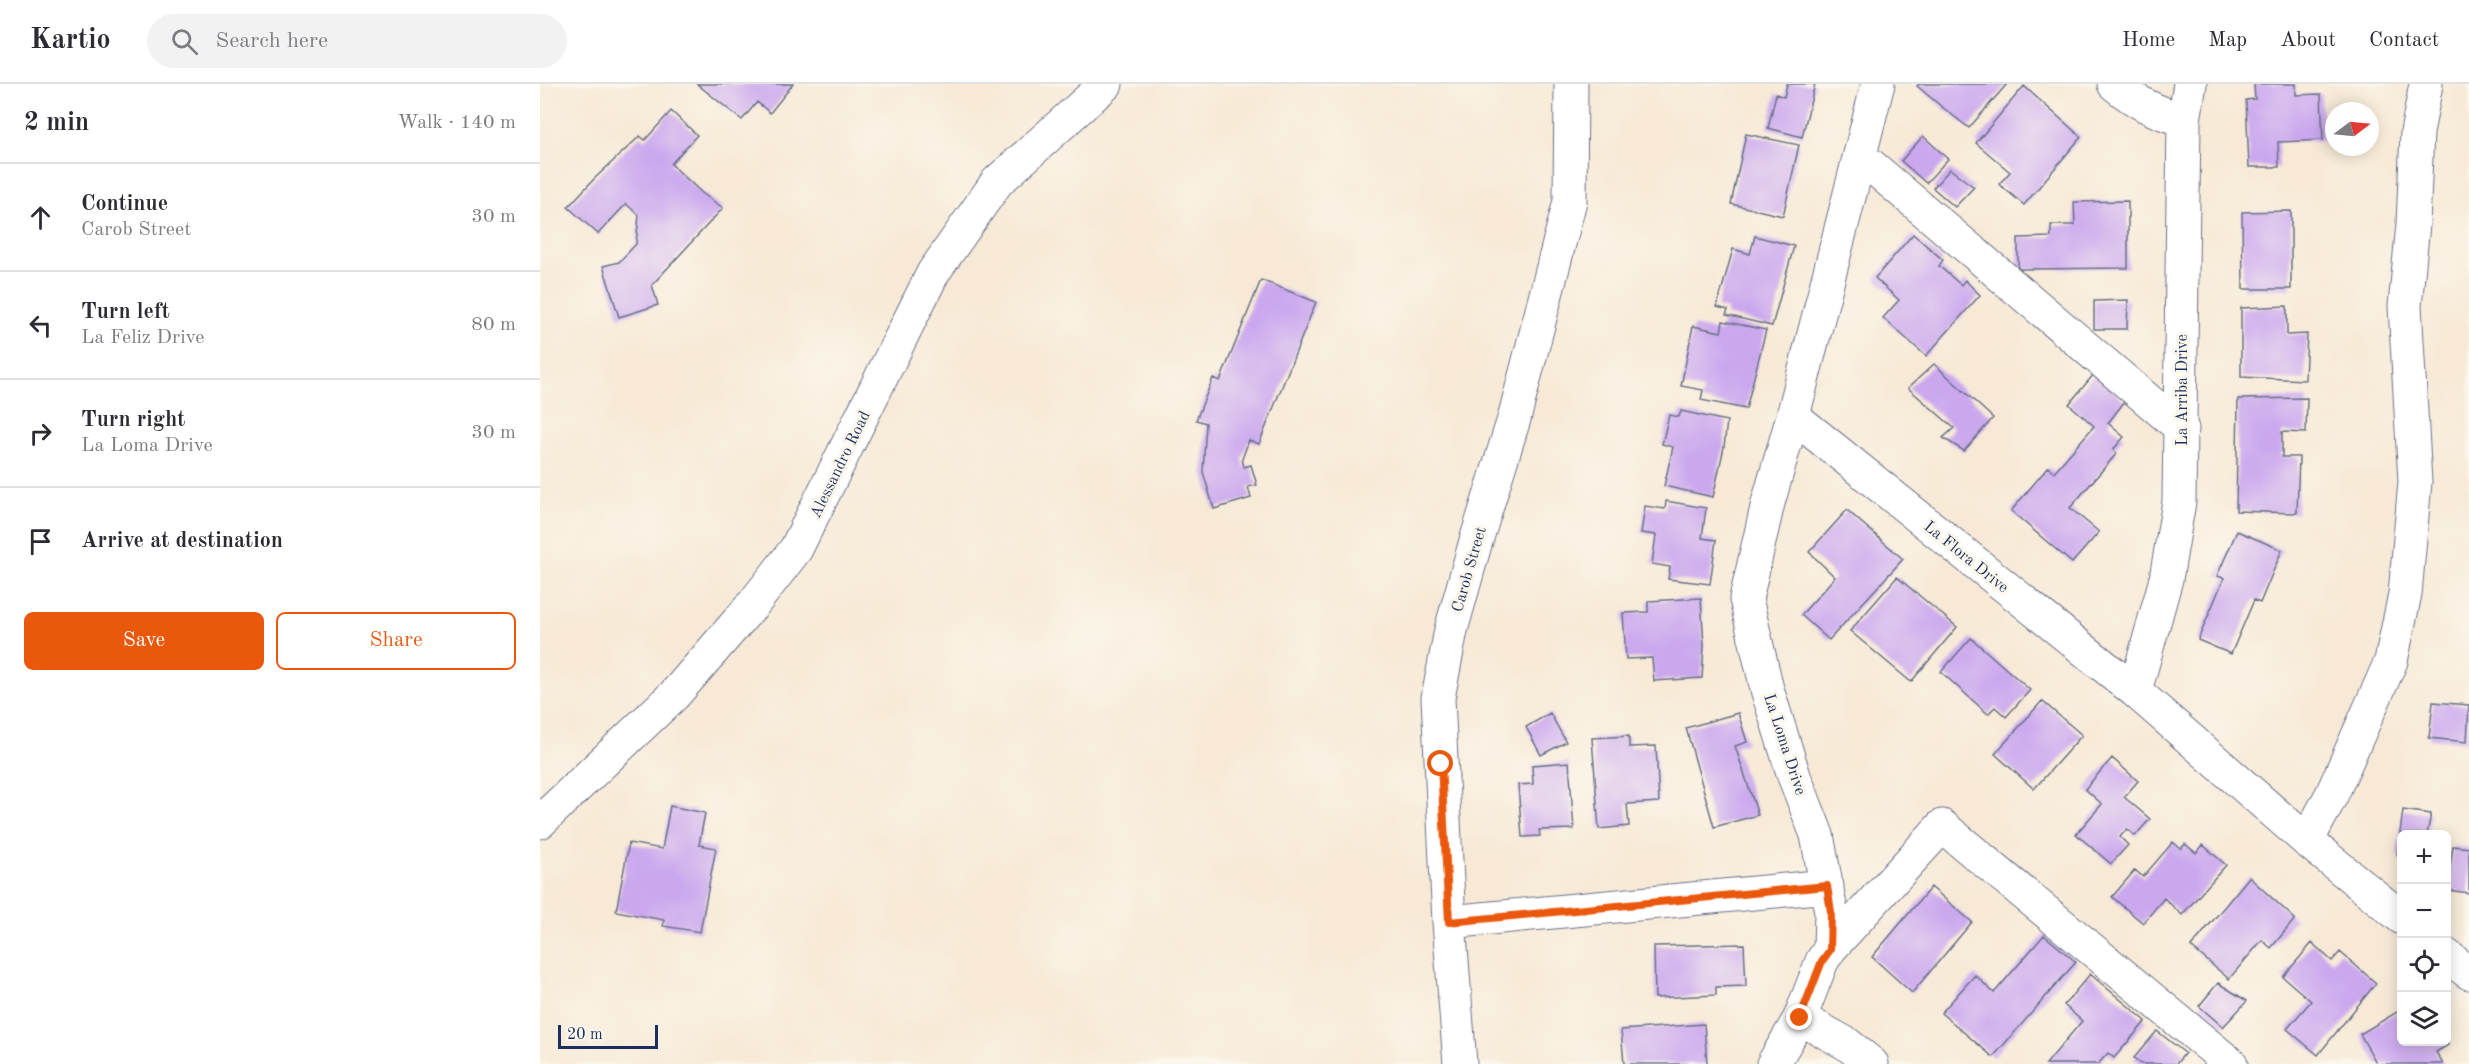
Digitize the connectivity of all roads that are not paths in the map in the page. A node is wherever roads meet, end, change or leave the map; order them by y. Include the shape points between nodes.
1 (1106, 84) edge
2 (1571, 84) edge
3 (1878, 84) edge
4 (2114, 84) edge
5 (2190, 84) edge
6 (2426, 84) edge
7 (2184, 120) junction
8 (1861, 157) junction
9 (1793, 416) junction
10 (2182, 429) junction
11 (2135, 691) junction
12 (540, 822) edge
13 (2307, 841) junction
14 (1827, 886) junction
15 (2397, 914) edge
16 (1449, 922) junction
17 (1830, 950) junction
18 (2451, 958) edge
19 (2469, 973) edge
20 (1800, 1018) junction
21 (1460, 1064) edge
22 (1773, 1064) edge
23 (1872, 1064) edge
24 (2231, 1064) edge

1 - 12 street, Alessandro Road via 997,182 933,273 796,549 675,694
2 - 16 street, Carob Street via 1570,201 1514,419 1451,630 1438,699
3 - 8 street
4 - 7 street via 2156,112
5 - 7 street, La Arriba Drive
6 - 13 street via 2417,133 2405,306 2415,482 2405,594 2391,661
7 - 10 street, La Arriba Drive
8 - 9 street
8 - 10 street
9 - 11 street, La Flora Drive
9 - 14 street, La Loma Drive via 1746,599 1767,689 1817,835
10 - 11 street, La Arriba Drive via 2179,502 2166,579
11 - 13 street, La Flora Drive
13 - 15 street, La Flora Drive
14 - 16 street
14 - 17 street, La Loma Drive
16 - 21 street, Carob Street
17 - 20 street, La Loma Drive
17 - 24 street via 1942,826
18 - 19 street
20 - 22 street, La Loma Drive
20 - 23 street via 1847,1044

